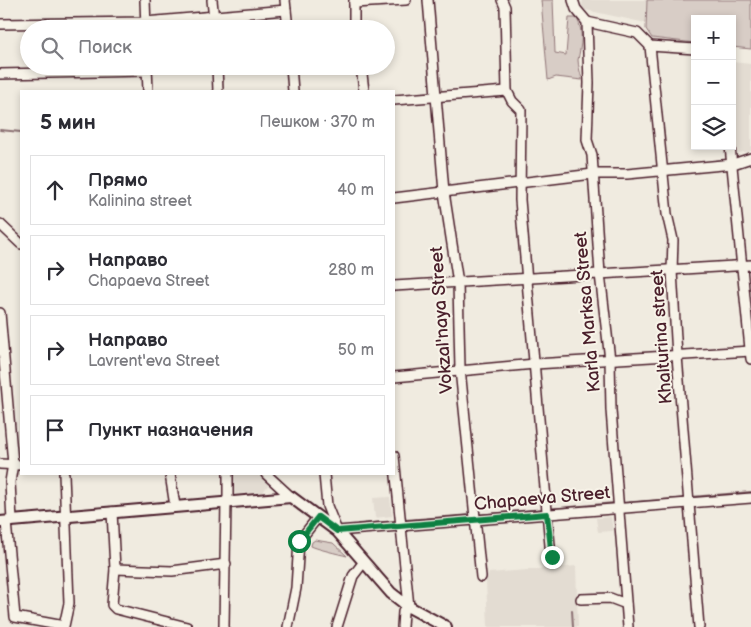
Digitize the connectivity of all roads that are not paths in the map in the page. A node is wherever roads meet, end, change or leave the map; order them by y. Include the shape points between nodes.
1 (145, 0) edge
2 (212, 0) edge
3 (285, 0) edge
4 (406, 0) edge
5 (428, 0) edge
6 (502, 0) edge
7 (573, 0) edge
8 (354, 2) edge
9 (286, 10) junction
10 (214, 16) junction
11 (146, 20) edge
12 (184, 20) edge
13 (214, 20) edge
14 (287, 20) edge
15 (354, 20) edge
16 (587, 22) junction
17 (0, 24) edge
18 (20, 24) edge
19 (650, 46) junction
20 (691, 49) edge
21 (20, 73) edge
22 (0, 74) edge
23 (147, 75) edge
24 (217, 75) edge
25 (292, 75) edge
26 (362, 75) edge
27 (148, 90) edge
28 (218, 90) edge
29 (293, 90) edge
30 (364, 90) edge
31 (507, 91) junction
32 (437, 95) junction
33 (395, 100) edge
34 (731, 150) edge
35 (751, 158) edge
36 (733, 164) junction
37 (662, 171) junction
38 (593, 174) junction
39 (522, 184) junction
40 (444, 192) junction
41 (395, 198) edge
42 (0, 224) edge
43 (20, 243) edge
44 (747, 266) edge
45 (672, 271) junction
46 (600, 274) junction
47 (528, 279) junction
48 (458, 283) junction
49 (395, 286) edge
50 (0, 313) edge
51 (751, 351) edge
52 (677, 356) junction
53 (751, 359) edge
54 (610, 360) junction
55 (535, 364) junction
56 (460, 370) junction
57 (395, 377) edge
58 (0, 464) edge
59 (17, 464) edge
60 (395, 468) edge
61 (64, 475) edge
62 (170, 475) edge
63 (228, 475) edge
64 (324, 475) edge
65 (272, 476) edge
66 (291, 497) junction
67 (751, 498) edge
68 (227, 501) junction
69 (689, 502) junction
70 (174, 506) junction
71 (327, 506) junction
72 (620, 508) junction
73 (112, 512) junction
74 (314, 514) junction
75 (547, 514) junction
76 (66, 517) junction
77 (475, 520) junction
78 (6, 521) edge
79 (400, 525) junction
80 (337, 531) junction
81 (552, 557) dead end
82 (364, 563) junction
83 (226, 564) junction
84 (115, 569) junction
85 (481, 577) dead end
86 (581, 599) dead end
87 (626, 604) junction
88 (408, 606) junction
89 (187, 627) edge
90 (224, 627) edge
91 (288, 627) edge
92 (336, 627) edge
93 (402, 627) edge
94 (446, 627) edge
95 (628, 627) edge
96 (699, 627) edge

1 - 11 street
2 - 10 street
3 - 9 street
4 - 8 street
5 - 32 street, Vokzal'naya Street
6 - 31 street via 505,7
7 - 16 street
8 - 15 street
9 - 10 street
9 - 14 street
10 - 12 street
10 - 13 street
16 - 19 street via 637,33
16 - 38 street, Karla Marksa Street via 587,140
17 - 18 street
19 - 20 street
19 - 37 street, Khalturina street
21 - 22 street
23 - 27 street
24 - 28 street
25 - 29 street
26 - 30 street
31 - 32 street
31 - 39 street via 521,110
32 - 33 street
32 - 40 street, Vokzal'naya Street
34 - 36 street
35 - 36 street
36 - 37 street
36 - 44 street
37 - 38 street
37 - 45 street, Khalturina street via 673,240
38 - 39 street
38 - 46 street, Karla Marksa Street
39 - 40 street
39 - 47 street via 520,200
40 - 41 street
40 - 48 street, Vokzal'naya Street
42 - 43 street
44 - 45 street
44 - 51 street
45 - 46 street
45 - 52 street, Khalturina street
46 - 47 street
46 - 54 street, Karla Marksa Street
47 - 48 street
47 - 55 street
48 - 49 street
48 - 56 street, Vokzal'naya Street
50 - 59 street
51 - 52 street
51 - 53 street
52 - 54 street
52 - 69 street, Khalturina street
54 - 55 street
54 - 72 street, Karla Marksa Street
55 - 56 street
55 - 75 street
56 - 57 street
56 - 77 street, Vokzal'naya Street
58 - 59 street
59 - 78 street via 10,482
60 - 79 street
61 - 76 street
62 - 70 street
63 - 68 street
64 - 71 street
65 - 66 street
66 - 68 main road
66 - 74 main road
67 - 69 street, Chapaeva Street
68 - 70 main road
68 - 83 street
69 - 72 street, Chapaeva Street
69 - 96 street, Khalturina street
70 - 73 main road
71 - 74 street
71 - 80 street
72 - 75 street, Chapaeva Street
72 - 87 street, Karla Marksa Street
73 - 76 main road
73 - 84 street
74 - 80 main road
74 - 91 street via 299,541 296,588
75 - 77 street, Chapaeva Street
75 - 81 street
76 - 78 main road
76 - 78 street via 69,603 66,622 61,627 19,619 14,613
77 - 79 street, Chapaeva Street
77 - 85 street, Vokzal'naya Street
79 - 80 street, Chapaeva Street
79 - 88 street
80 - 82 main road
82 - 88 main road via 391,593
82 - 92 street via 353,576
83 - 84 street via 172,571
83 - 90 street
84 - 89 street via 112,605 116,609
86 - 87 street via 610,598
87 - 95 street, Karla Marksa Street
88 - 93 street via 403,612
88 - 94 main road

